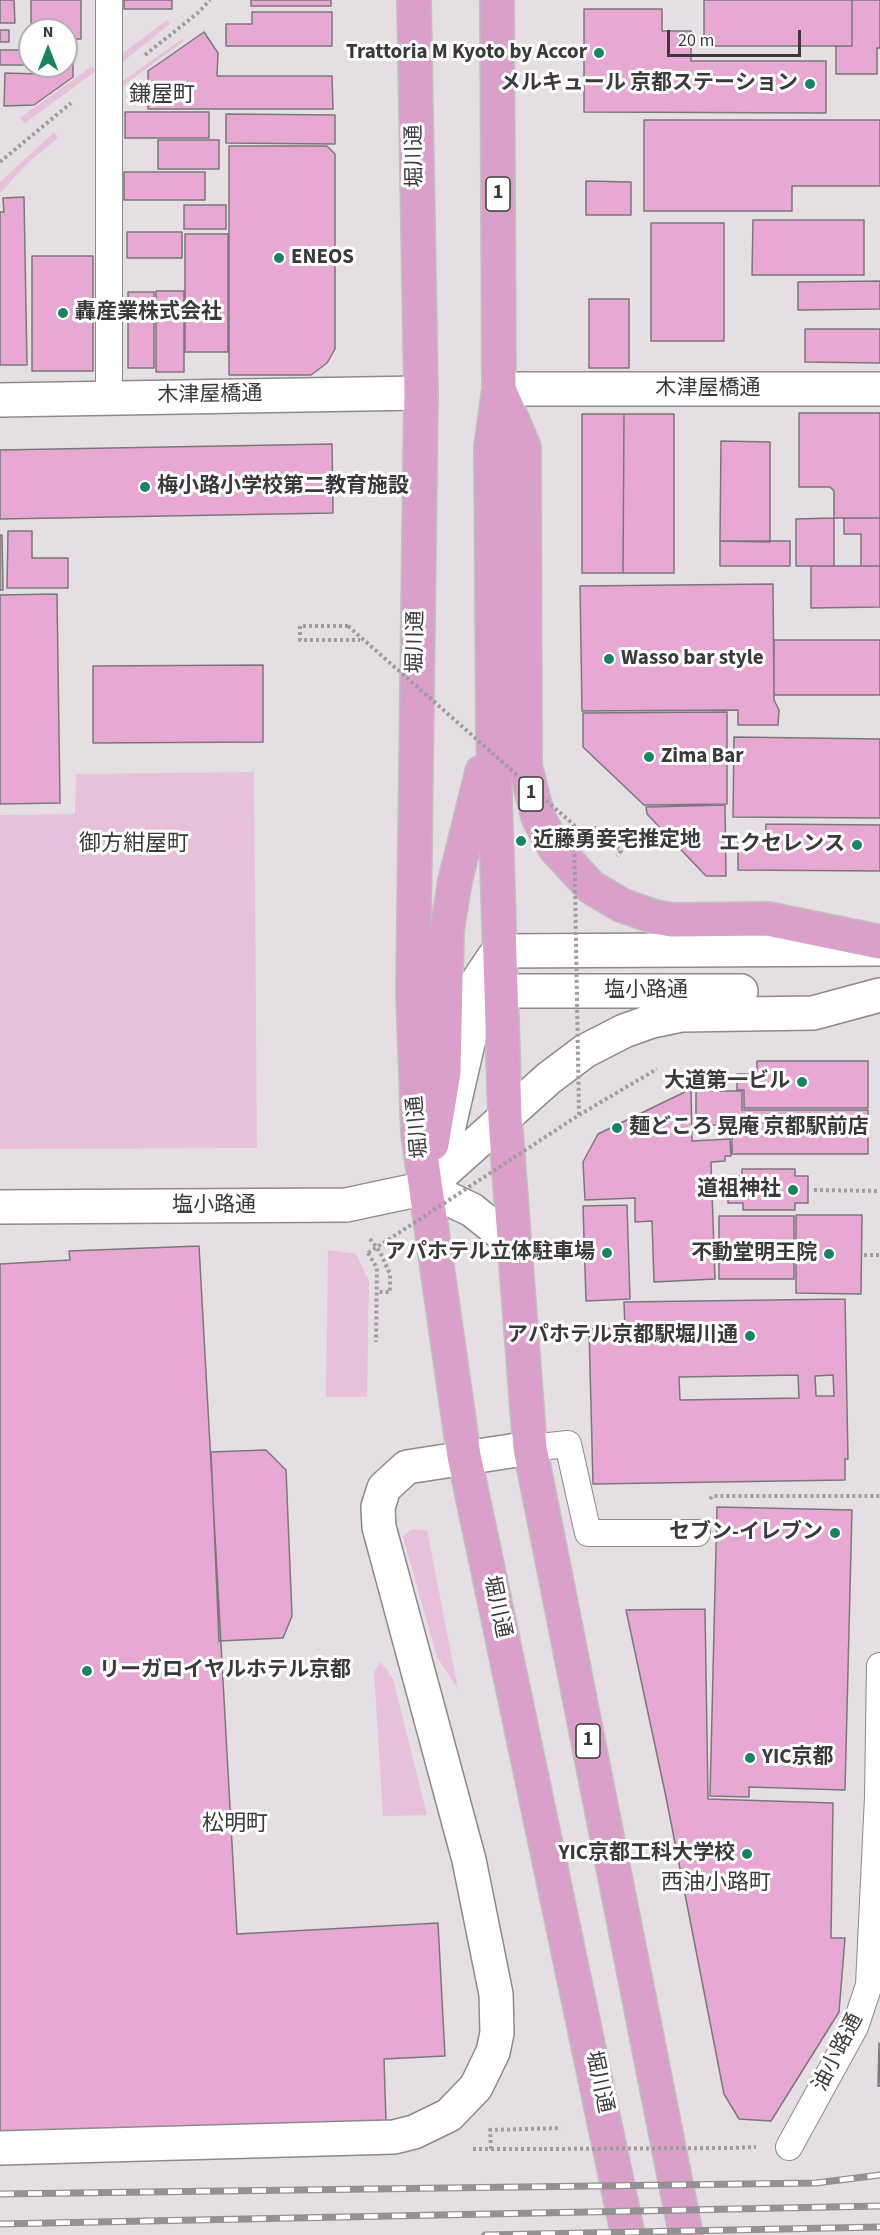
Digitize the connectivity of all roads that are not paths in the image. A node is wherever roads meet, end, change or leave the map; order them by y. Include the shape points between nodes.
1 (109, 0) edge
2 (414, 0) edge
3 (497, 0) edge
4 (499, 388) junction
5 (880, 388) edge
6 (421, 393) junction
7 (109, 398) junction
8 (0, 400) edge
9 (493, 732) junction
10 (880, 942) edge
11 (880, 949) edge
12 (498, 951) junction
13 (413, 991) junction
14 (472, 991) junction
15 (880, 993) edge
16 (505, 1119) junction
17 (426, 1188) junction
18 (0, 1207) edge
19 (513, 1243) junction
20 (530, 1448) junction
21 (464, 1456) junction
22 (697, 1533) road end
23 (880, 1666) edge
24 (789, 2147) dead end
25 (0, 2148) edge
26 (628, 2235) edge
27 (686, 2235) edge

1 - 7 lane
2 - 6 highway, 堀川通 / 1
3 - 4 highway, 1
4 - 5 street, 木津屋橋通
4 - 9 highway, 1 via 491,447
4 - 10 highway, 1 via 524,447 525,766 538,817 555,848 591,887 621,905 655,916 672,920 768,919
6 - 7 street, 木津屋橋通
6 - 13 highway, 堀川通 / 1
7 - 8 street, 木津屋橋通
9 - 12 highway, 1
9 - 14 highway, 1 via 455,881 447,930
11 - 12 street, 塩小路通
12 - 14 highway, 1
13 - 14 street, 塩小路通
13 - 17 highway, 堀川通 / 1 via 418,1134
14 - 15 street, 塩小路通
14 - 16 highway, 1
14 - 17 highway, 1 via 444,1072
15 - 16 street via 813,1013 733,1012 652,1021 585,1051
16 - 17 street
16 - 19 highway, 1
17 - 18 street, 塩小路通 via 346,1205
17 - 19 street via 472,1210
17 - 21 highway, 堀川通 / 1
19 - 20 highway, 1
20 - 21 street
20 - 22 lane via 568,1444 588,1533
20 - 27 highway, 1
21 - 25 street via 407,1467 384,1488 377,1517 469,1860 496,1994 497,2033 493,2052 476,2087 449,2115 394,2137
21 - 26 highway, 堀川通 / 1
23 - 24 lane, 油小路通 via 869,1985 855,2026

